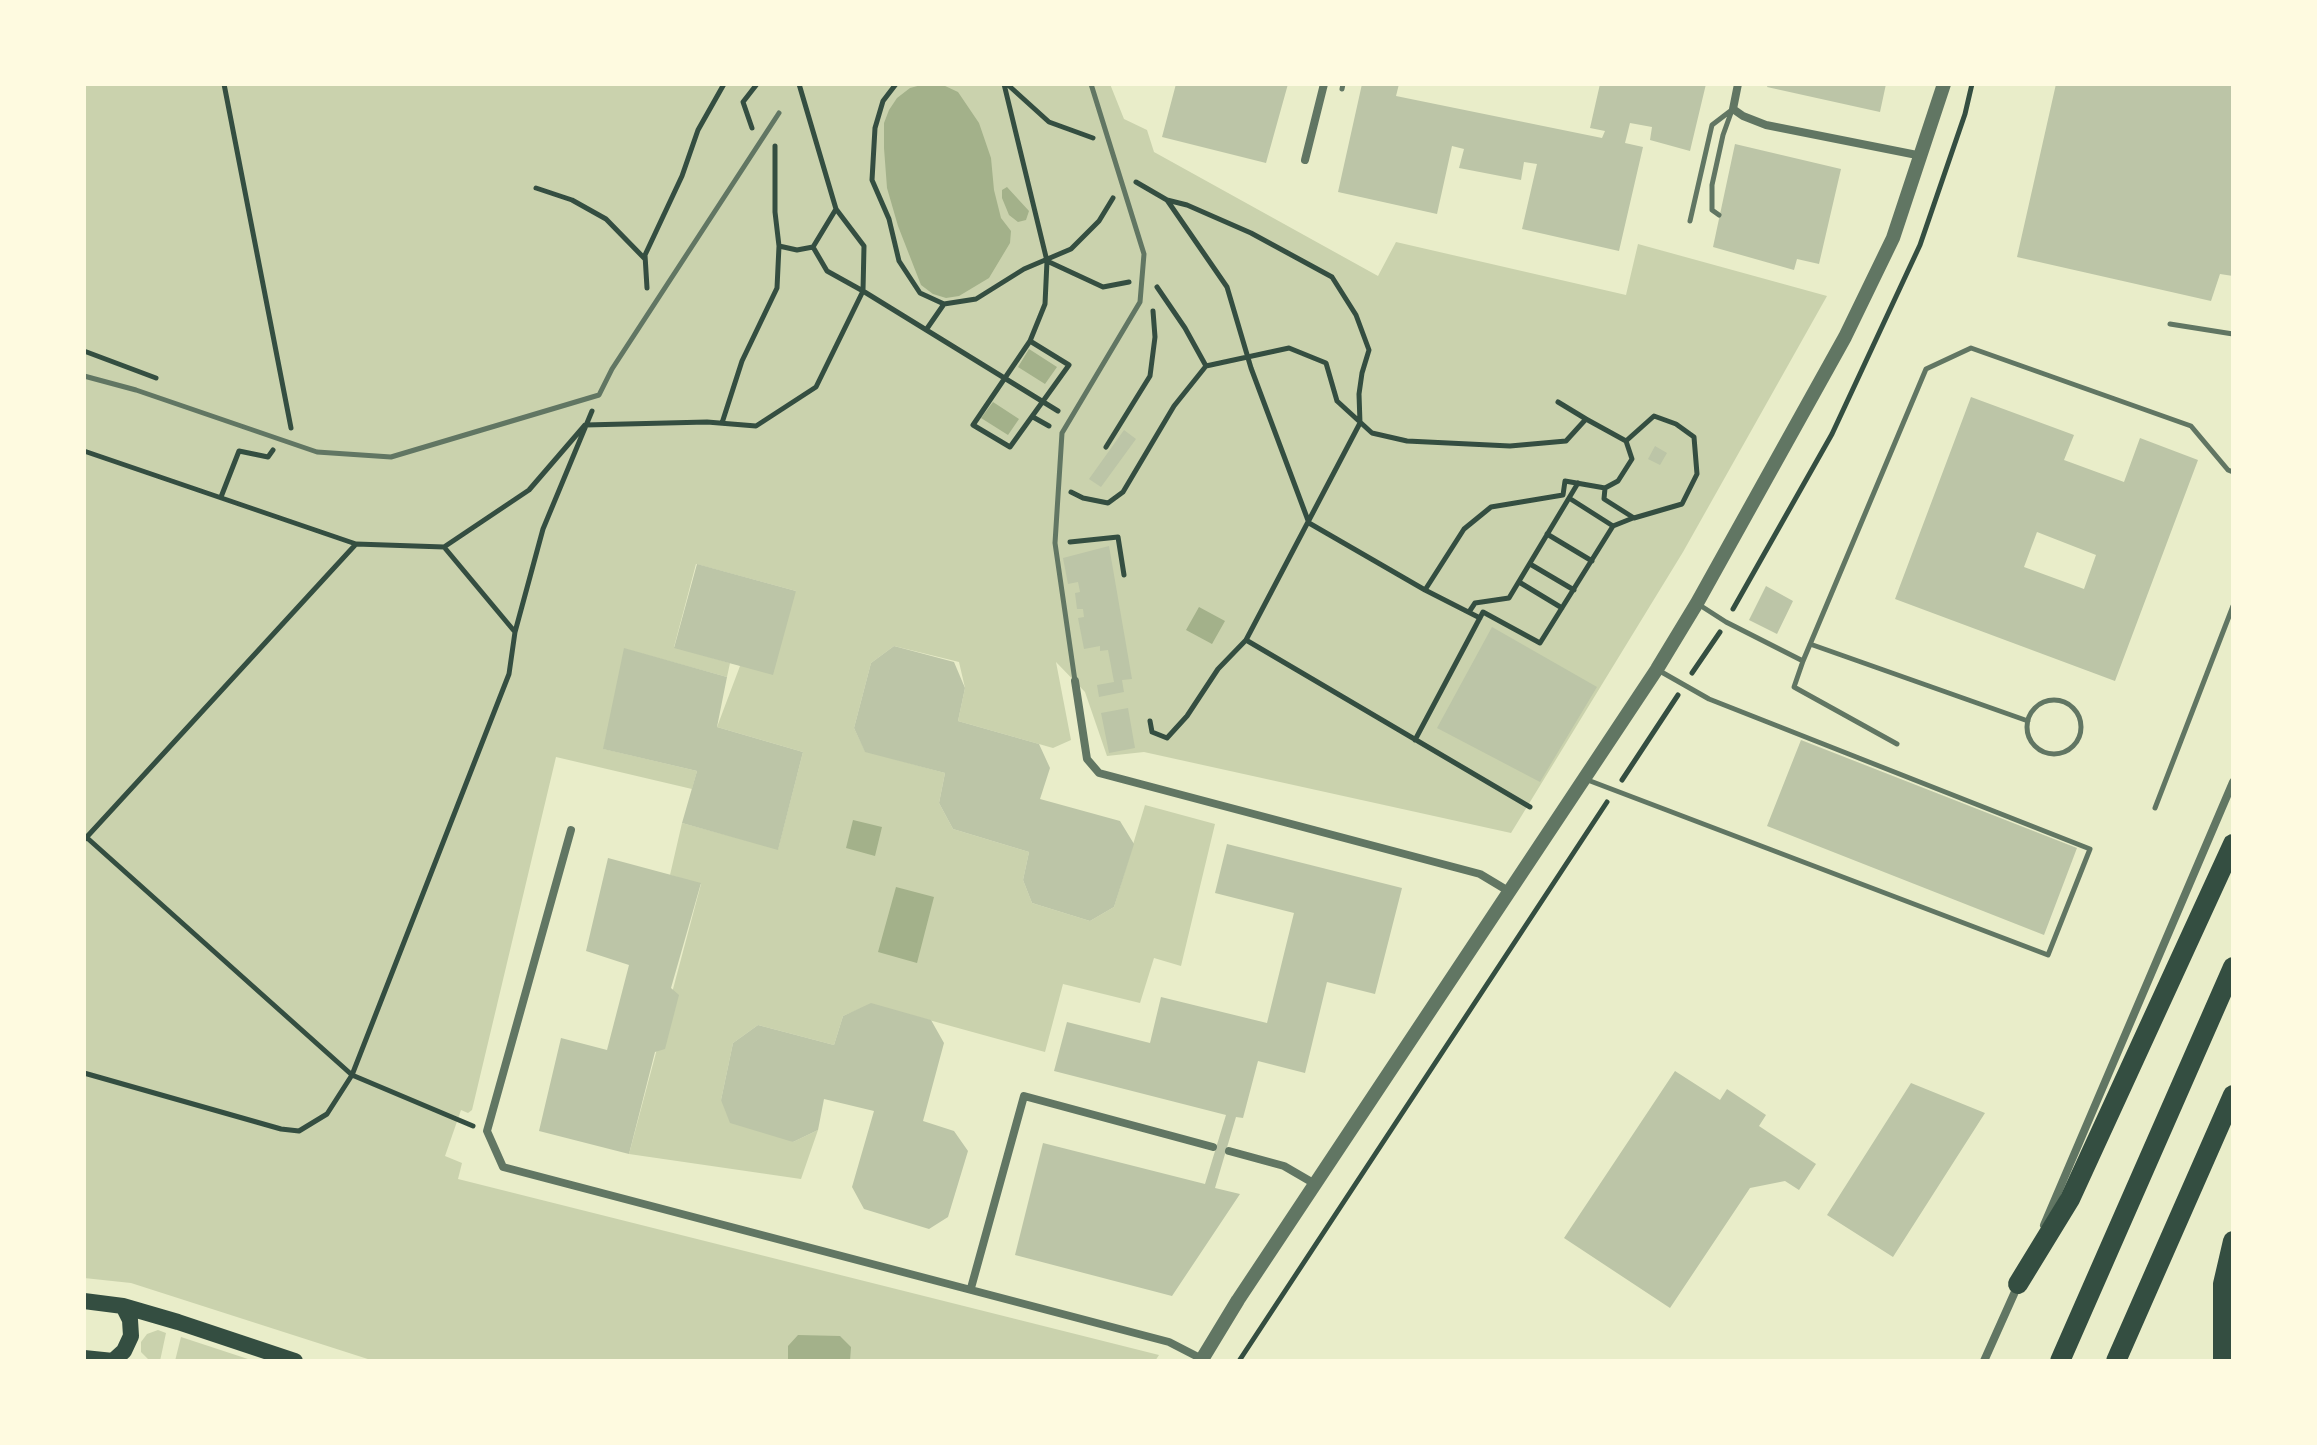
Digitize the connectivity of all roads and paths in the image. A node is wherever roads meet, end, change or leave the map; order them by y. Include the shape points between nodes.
1 (224, 84) edge
2 (724, 84) edge
3 (757, 84) edge
4 (799, 84) edge
5 (896, 84) edge
6 (1005, 84) edge
7 (1091, 84) edge
8 (1324, 84) edge
9 (1738, 84) edge
10 (1944, 84) edge
11 (1733, 109) junction
12 (779, 113) dead end
13 (773, 121) junction
14 (763, 138) junction
15 (1109, 143) junction
16 (1922, 156) junction
17 (1305, 160) dead end
18 (1118, 171) junction
19 (1122, 184) junction
20 (536, 188) dead end
21 (1167, 200) junction
22 (836, 209) junction
23 (1719, 215) dead end
24 (1690, 221) dead end
25 (779, 246) junction
26 (813, 247) junction
27 (645, 259) junction
28 (1047, 261) junction
29 (1143, 272) junction
30 (863, 291) junction
31 (944, 304) junction
32 (649, 313) junction
33 (2170, 324) dead end
34 (926, 330) junction
35 (2233, 334) edge
36 (1030, 341) junction
37 (1248, 359) junction
38 (1206, 366) junction
39 (84, 376) edge
40 (1004, 379) junction
41 (599, 395) junction
42 (1558, 402) dead end
43 (1042, 403) junction
44 (1586, 419) junction
45 (722, 423) junction
46 (1360, 423) junction
47 (585, 425) junction
48 (292, 430) dead end
49 (281, 440) junction
50 (1626, 441) junction
51 (1106, 447) dead end
52 (84, 451) edge
53 (2233, 472) edge
54 (1578, 483) junction
55 (1057, 485) junction
56 (1605, 488) junction
57 (221, 497) junction
58 (1569, 498) junction
59 (1634, 518) junction
60 (1309, 523) junction
61 (1613, 526) junction
62 (1547, 534) junction
63 (1055, 543) junction
64 (356, 544) junction
65 (444, 547) junction
66 (1592, 561) junction
67 (1530, 564) junction
68 (1124, 575) dead end
69 (1519, 582) junction
70 (1425, 590) junction
71 (1574, 590) junction
72 (1697, 603) junction
73 (2233, 606) edge
74 (1562, 608) junction
75 (1469, 612) junction
76 (1480, 618) junction
77 (515, 632) junction
78 (1246, 640) junction
79 (1810, 644) junction
80 (1803, 661) junction
81 (1657, 669) junction
82 (1075, 681) joint
83 (1150, 721) dead end
84 (2028, 721) junction
85 (1415, 740) junction
86 (1897, 744) dead end
87 (1584, 778) junction
88 (2233, 782) edge
89 (1530, 807) dead end
90 (2155, 808) dead end
91 (571, 830) dead end
92 (84, 838) edge
93 (2233, 844) edge
94 (1510, 892) junction
95 (2233, 967) edge
96 (84, 1073) edge
97 (352, 1075) junction
98 (2233, 1095) edge
99 (487, 1131) junction
100 (1213, 1147) dead end
101 (1229, 1151) dead end
102 (1315, 1184) junction
103 (2233, 1241) edge
104 (2018, 1284) junction
105 (971, 1288) junction
106 (84, 1301) edge
107 (123, 1306) junction
108 (84, 1358) edge
109 (1202, 1360) edge
110 (295, 1361) edge
111 (1984, 1361) edge
112 (2060, 1361) edge
113 (2116, 1361) edge
114 (2223, 1361) edge

1 - 48 path
2 - 27 path via 698,130
3 - 14 path via 743,102 750,126
4 - 22 path
5 - 31 path via 883,101 875,128 872,180 899,261 920,293
6 - 15 path via 1049,122
6 - 28 path
7 - 15 lane
8 - 17 street
9 - 11 street
10 - 16 street
11 - 16 street via 1766,125
11 - 23 lane via 1712,185 1712,210
11 - 24 lane via 1712,125
12 - 13 lane
13 - 14 lane
13 - 25 path
14 - 32 lane
15 - 18 lane
16 - 72 street via 1893,238 1845,337
18 - 19 lane
18 - 21 path
19 - 28 path via 1099,221 1071,249
19 - 29 lane via 1144,254
20 - 27 path via 606,219
21 - 37 path via 1227,287
21 - 46 path via 1251,233 1332,277 1356,315 1369,350 1359,394
22 - 26 path
22 - 30 path via 864,246
25 - 26 path
25 - 45 path via 777,288 742,361
26 - 30 path via 827,271
27 - 32 path
28 - 29 path via 1103,287 1128,283
28 - 31 path via 976,299
28 - 36 path via 1045,304
29 - 38 path
29 - 51 path via 1155,337 1150,376
29 - 55 lane via 1140,302 1062,433
30 - 34 path
30 - 45 path via 816,387 756,426
31 - 34 path
32 - 41 lane
33 - 35 lane
34 - 40 path
36 - 40 path
36 - 43 path via 1069,365
37 - 38 path
37 - 46 path via 1289,348 1326,363 1337,401
37 - 60 path
38 - 55 path via 1174,406 1123,492 1108,503
39 - 49 lane
40 - 43 path
40 - 43 path via 973,425 1010,447
41 - 47 path
41 - 49 lane via 391,457 317,452
42 - 44 path
44 - 46 path via 1566,441 1510,446 1407,441 1372,433
44 - 50 path
45 - 47 path
46 - 60 path
47 - 65 path via 529,490
47 - 77 path via 543,529
49 - 57 path via 268,457 239,451
50 - 56 path via 1632,459 1618,481
50 - 59 path via 1654,416 1694,437 1697,474 1682,504
52 - 57 path
53 - 79 lane via 2191,426 1971,348 1926,369
54 - 56 path
54 - 58 path
54 - 70 path via 1565,481 1563,495 1491,507 1464,529
55 - 63 lane
56 - 59 path via 1604,499
57 - 64 path
58 - 61 path
58 - 62 path
59 - 61 path
60 - 70 path
60 - 78 path
61 - 66 path
62 - 66 path
62 - 67 path
63 - 68 path via 1118,537
63 - 82 lane
64 - 65 path
64 - 92 path
65 - 77 path
66 - 71 path
67 - 69 path
67 - 71 path
69 - 74 path
69 - 75 path via 1509,598 1475,603
70 - 75 path
71 - 74 path
72 - 80 lane
72 - 81 street
73 - 90 lane
74 - 76 path via 1540,643 1483,612
75 - 76 path
76 - 85 path
77 - 97 path via 509,674
78 - 83 path via 1167,738 1152,732
78 - 85 path
79 - 80 lane
79 - 84 lane
80 - 86 lane via 1794,687
81 - 87 street
81 - 87 lane via 1709,699 2090,849 2048,955
82 - 94 street via 1087,759 1099,773 1480,874
84 - 84 lane via 2034,746 2050,755 2075,746 2082,730 2071,705 2054,699 2037,706
85 - 89 path
87 - 94 street
88 - 104 street
91 - 99 street
92 - 97 path
93 - 104 highway via 2070,1199
94 - 102 street
95 - 112 highway
96 - 97 path via 299,1131 327,1114
97 - 99 path
98 - 113 highway
99 - 105 street via 503,1167
100 - 105 street via 1024,1096
101 - 102 street via 1284,1166
102 - 109 street
103 - 114 highway via 2223,1284
104 - 111 street
105 - 109 street via 1169,1342
106 - 107 main road
107 - 108 main road via 131,1336 124,1351 113,1361
107 - 110 main road

